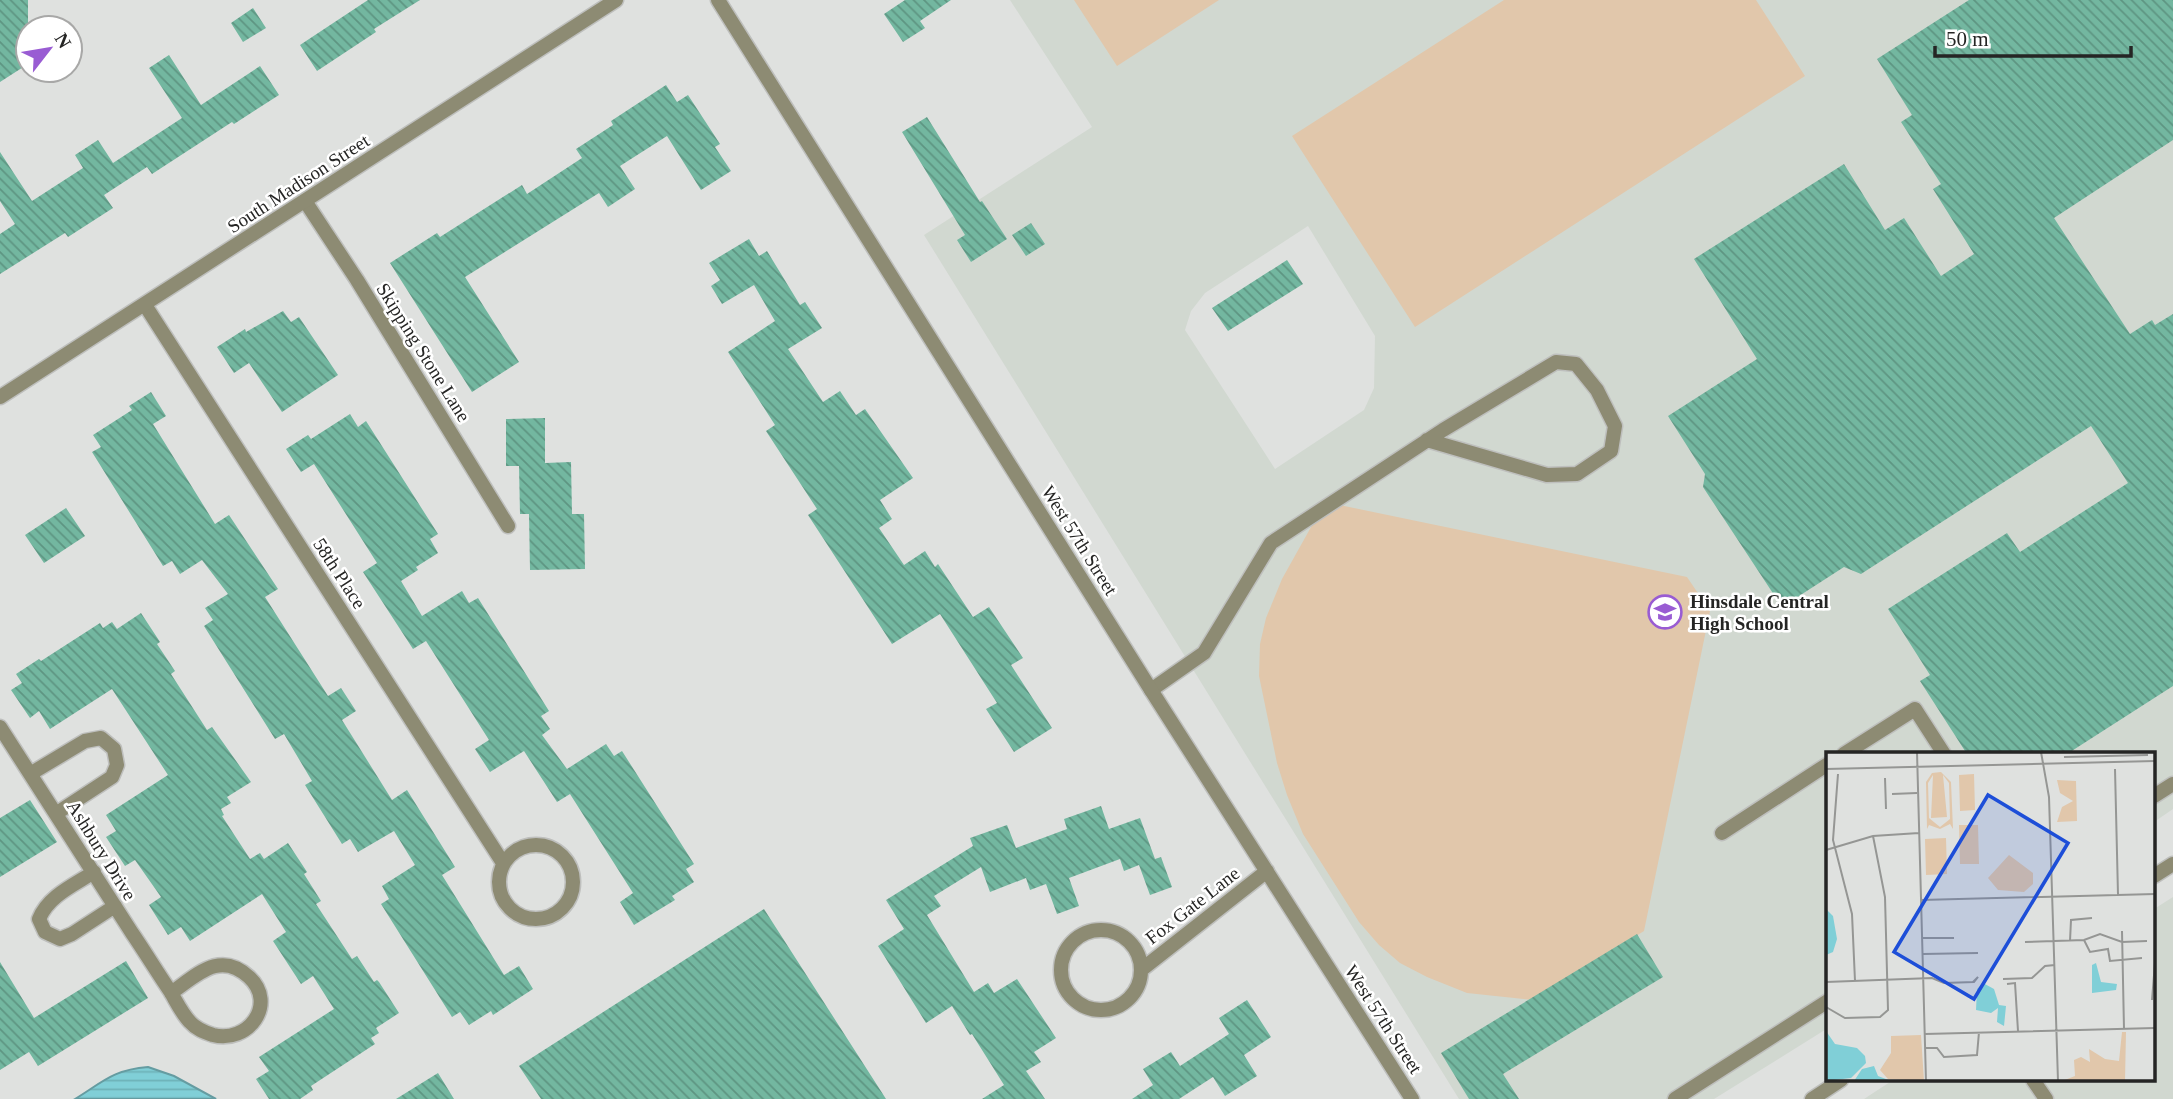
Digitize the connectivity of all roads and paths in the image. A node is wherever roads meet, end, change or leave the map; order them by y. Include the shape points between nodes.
1 (617, 0) edge
2 (718, 0) edge
3 (305, 201) junction
4 (145, 305) junction
5 (0, 397) edge
6 (1427, 440) junction
7 (508, 526) dead end
8 (1151, 690) junction
9 (0, 727) edge
10 (1847, 752) edge
11 (1943, 752) edge
12 (1826, 765) edge
13 (30, 774) junction
14 (2173, 784) edge
15 (2156, 795) edge
16 (57, 813) junction
17 (1722, 832) dead end
18 (503, 863) junction
19 (2173, 864) edge
20 (1266, 871) junction
21 (94, 872) junction
22 (2156, 875) edge
23 (115, 906) junction
24 (1141, 970) junction
25 (171, 993) junction
26 (1826, 1002) edge
27 (1838, 1082) edge
28 (2034, 1082) edge
29 (1412, 1099) edge
30 (1675, 1099) edge
31 (1812, 1099) edge
32 (2046, 1099) edge

1 - 3 street, South Madison Street
2 - 8 street, West 57th Street
3 - 4 street, South Madison Street
3 - 7 street, Skipping Stone Lane
4 - 5 street, South Madison Street
4 - 18 street, 58th Place
6 - 6 street via 1556,362 1576,364 1597,390 1615,426 1611,450 1577,474 1547,475
6 - 8 street via 1271,543 1203,653
8 - 20 street, West 57th Street
9 - 13 street, Ashbury Drive
10 - 11 street via 1914,709
12 - 17 street
13 - 16 street, Ashbury Drive
13 - 16 street via 85,741 101,738 114,749 117,765 112,776
14 - 15 street
16 - 21 street, Ashbury Drive
18 - 18 street via 526,846 554,848 569,862 574,881 569,900 556,914 537,920 518,915 504,901 498,882
19 - 22 street
20 - 24 street, Fox Gate Lane
20 - 29 street, West 57th Street
21 - 23 street, Ashbury Drive
21 - 23 street via 43,909 39,919 45,932 60,939
23 - 25 street, Ashbury Drive
24 - 24 street, Fox Gate Lane via 1135,950 1120,935 1100,930 1080,936 1065,951 1060,971 1066,991 1081,1006 1101,1011 1129,998
25 - 25 street, Ashbury Drive via 190,1023 222,1037 250,1027 260,1012 255,982 227,964 208,968
26 - 30 street
27 - 31 street
28 - 32 street

